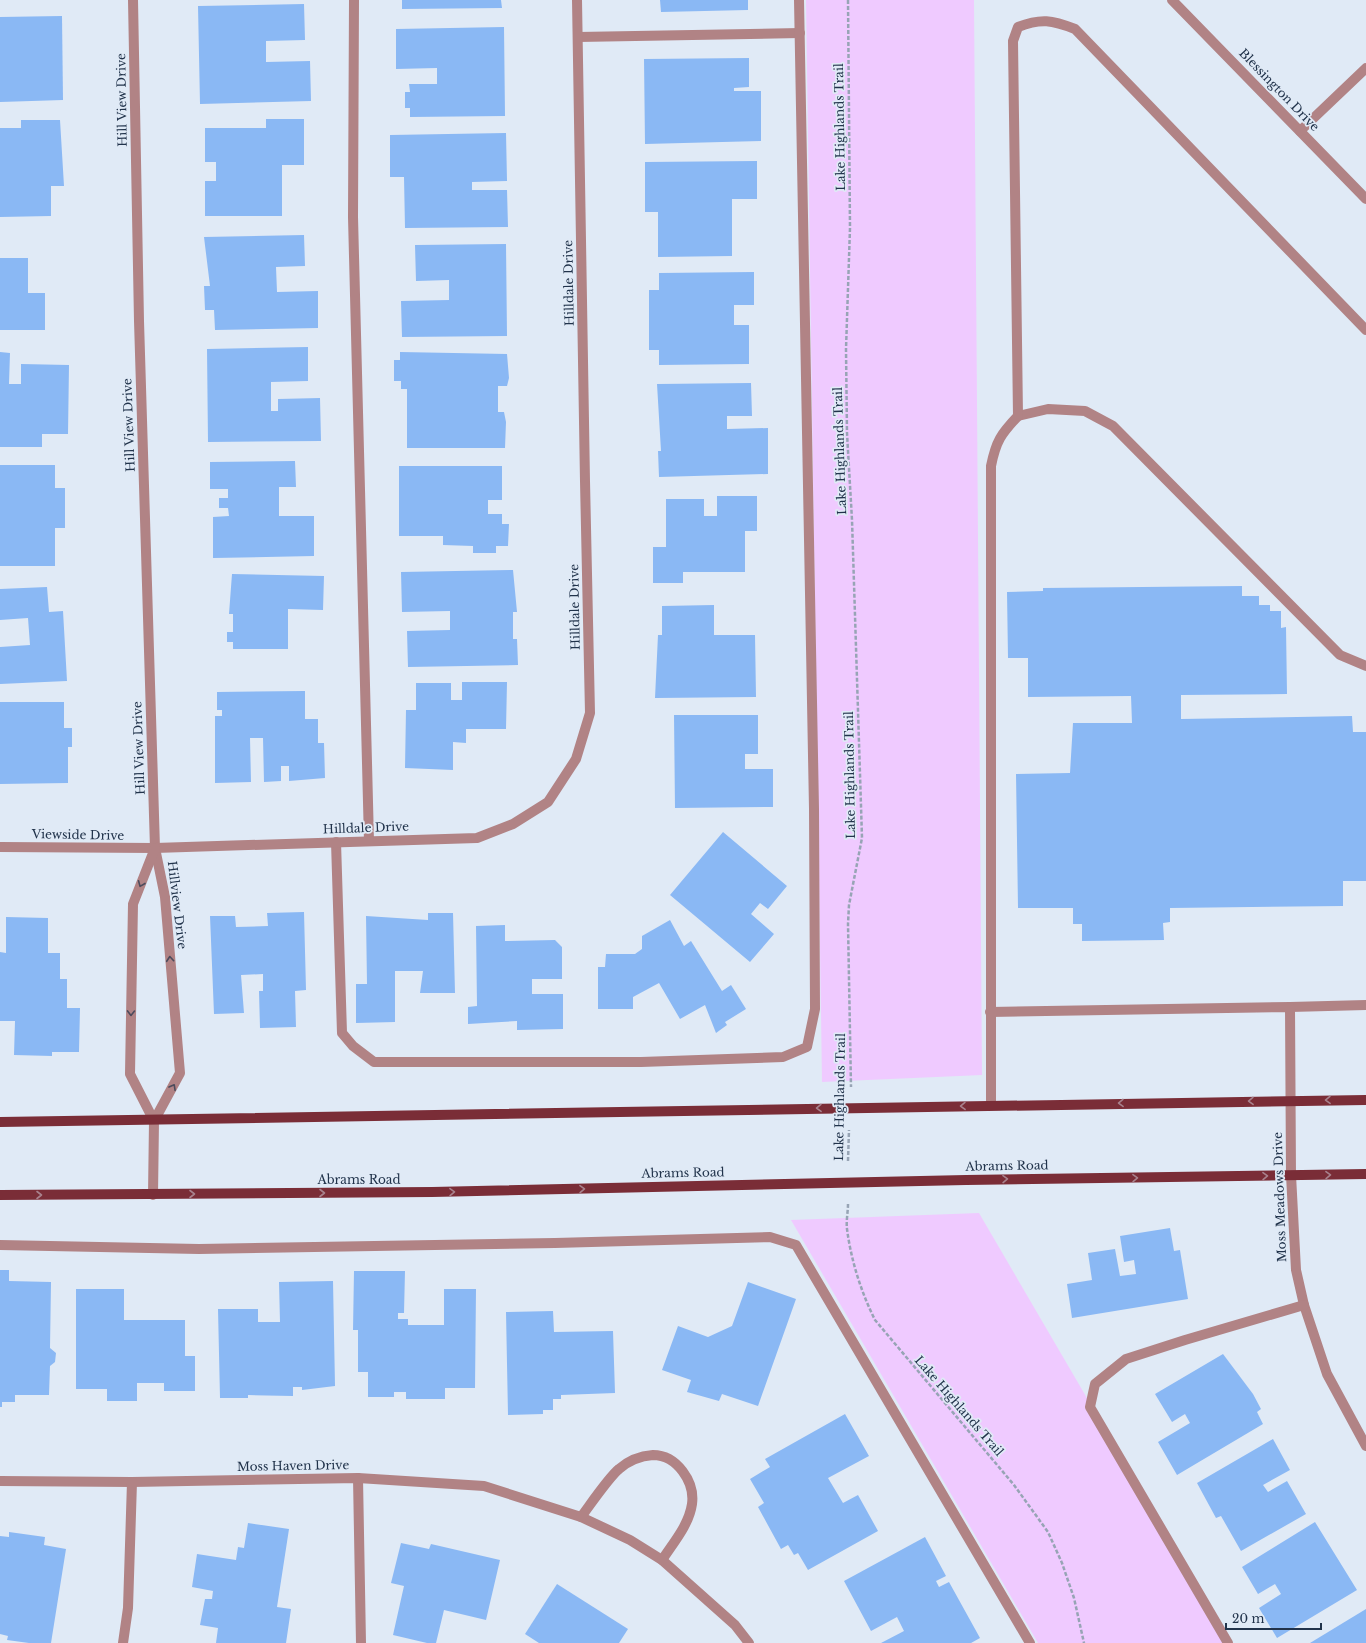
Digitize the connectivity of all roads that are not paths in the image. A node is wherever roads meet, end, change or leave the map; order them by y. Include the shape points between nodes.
1 (133, 0) edge
2 (354, 0) edge
3 (577, 0) edge
4 (799, 0) edge
5 (1172, 0) edge
6 (800, 33) junction
7 (578, 37) junction
8 (1366, 68) edge
9 (1300, 131) junction
10 (1366, 199) edge
11 (1366, 330) edge
12 (1018, 416) junction
13 (1366, 666) edge
14 (369, 841) junction
15 (336, 842) junction
16 (0, 847) edge
17 (156, 848) junction
18 (1366, 1005) edge
19 (1290, 1007) junction
20 (990, 1012) junction
21 (1366, 1100) edge
22 (1290, 1101) junction
23 (991, 1105) junction
24 (154, 1121) junction
25 (0, 1122) edge
26 (1366, 1174) edge
27 (1291, 1175) junction
28 (0, 1195) edge
29 (153, 1195) junction
30 (0, 1244) edge
31 (1304, 1305) junction
32 (1366, 1446) edge
33 (358, 1478) junction
34 (0, 1481) edge
35 (132, 1482) junction
36 (581, 1517) junction
37 (662, 1560) junction
38 (123, 1643) edge
39 (361, 1643) edge
40 (749, 1643) edge
41 (1030, 1643) edge
42 (1228, 1643) edge

1 - 17 street, Hill View Drive via 139,329
2 - 14 street via 353,217
3 - 7 street, Hilldale Drive
4 - 6 street
5 - 9 street, Blessington Drive
6 - 7 street
6 - 15 street via 814,809 815,1009 807,1047 783,1057 641,1062 374,1062 353,1046 342,1033
7 - 14 street, Hilldale Drive via 590,713 576,759 548,802 513,824 477,838
8 - 9 street
9 - 10 street, Blessington Drive
11 - 12 street via 1074,28 1054,20 1033,21 1018,27 1013,41
12 - 13 street via 1048,409 1085,411 1113,426 1340,655
12 - 20 street via 1003,432 995,446 992,466
14 - 15 street, Hilldale Drive
15 - 17 street, Hilldale Drive
16 - 17 street, Viewside Drive
24 -> 17 street, Hillview Drive via 180,1073 165,897
17 -> 24 street, Hillview Drive via 133,904 130,1074
18 - 19 street
19 - 20 street
19 - 22 street, Moss Meadows Drive
20 - 23 street
21 -> 22 main road
22 -> 23 main road
22 - 27 street, Moss Meadows Drive
23 -> 24 main road
24 - 25 main road
24 - 29 street, Hillview Drive
27 -> 26 main road, Abrams Road
29 -> 27 main road, Abrams Road
27 - 31 street, Moss Meadows Drive via 1296,1270
28 -> 29 main road, Abrams Road
30 - 41 street via 199,1249 770,1237 796,1245
31 - 32 street, Moss Meadows Drive via 1327,1374
31 - 42 street via 1126,1359 1095,1384 1090,1407
33 - 35 street, Moss Haven Drive
33 - 36 street, Moss Haven Drive via 484,1486
33 - 39 street
34 - 35 street, Moss Haven Drive
35 - 38 street via 128,1608
36 - 37 street, Moss Haven Drive via 630,1540
36 - 37 street via 618,1469 636,1458 654,1455 675,1462 689,1481 692,1503 686,1523
37 - 40 street, Moss Haven Drive via 735,1625

